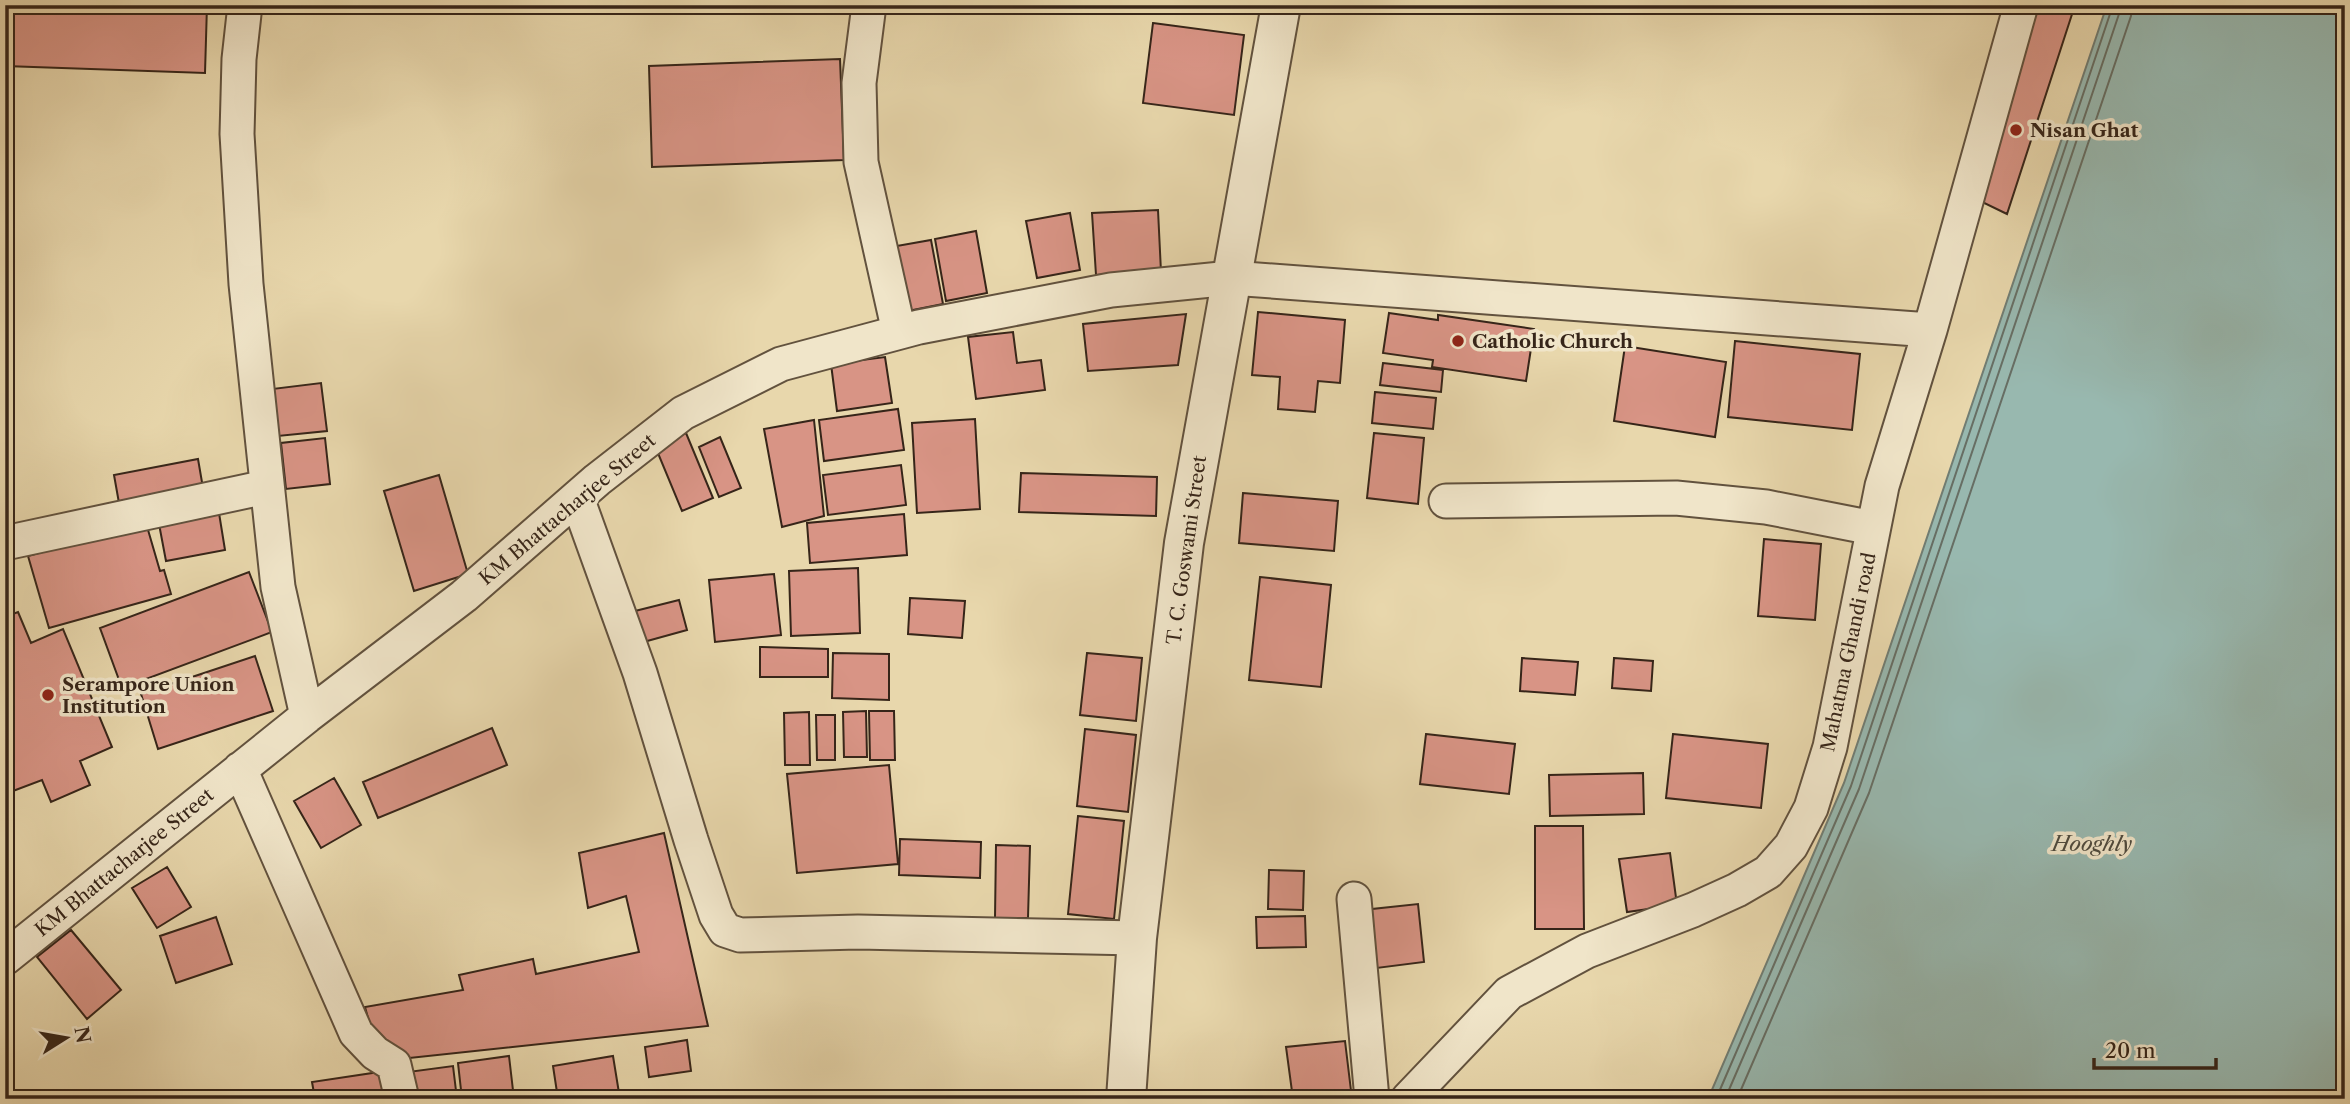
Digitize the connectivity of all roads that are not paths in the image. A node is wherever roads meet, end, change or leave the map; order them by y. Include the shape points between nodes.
1 (245, 5) edge
2 (869, 5) edge
3 (1281, 5) edge
4 (2021, 5) edge
5 (1231, 278) junction
6 (1930, 331) junction
7 (899, 332) junction
8 (266, 487) junction
9 (577, 498) junction
10 (1446, 502) dead end
11 (1873, 528) junction
12 (5, 543) edge
13 (307, 716) junction
14 (240, 769) junction
15 (1354, 899) dead end
16 (1137, 938) junction
17 (5, 958) edge
18 (402, 1099) edge
19 (1126, 1099) edge
20 (1372, 1099) edge
21 (1408, 1099) edge

1 - 8 street via 237,134
2 - 7 street via 859,83 861,162
3 - 5 street, T. C. Goswami Street
4 - 6 street, Mahatma Ghandi road
5 - 6 street, KM Bhattacharjee Street
5 - 7 street, KM Bhattacharjee Street via 1111,290
5 - 16 street, T. C. Goswami Street via 1184,543
6 - 11 street, Mahatma Ghandi road
7 - 9 street, KM Bhattacharjee Street via 781,364 683,413
8 - 12 street
8 - 13 street via 278,587
9 - 13 street, KM Bhattacharjee Street via 464,596
9 - 16 street via 640,673 712,903 725,930 740,935 858,932
10 - 11 street via 1676,498 1766,507
11 - 21 street, Mahatma Ghandi road via 1830,747 1811,808 1791,846 1768,872 1737,890 1587,951 1509,993
13 - 14 street, KM Bhattacharjee Street
14 - 17 street, KM Bhattacharjee Street
14 - 18 street via 356,1033 394,1065
15 - 20 street
16 - 19 street, T. C. Goswami Street

